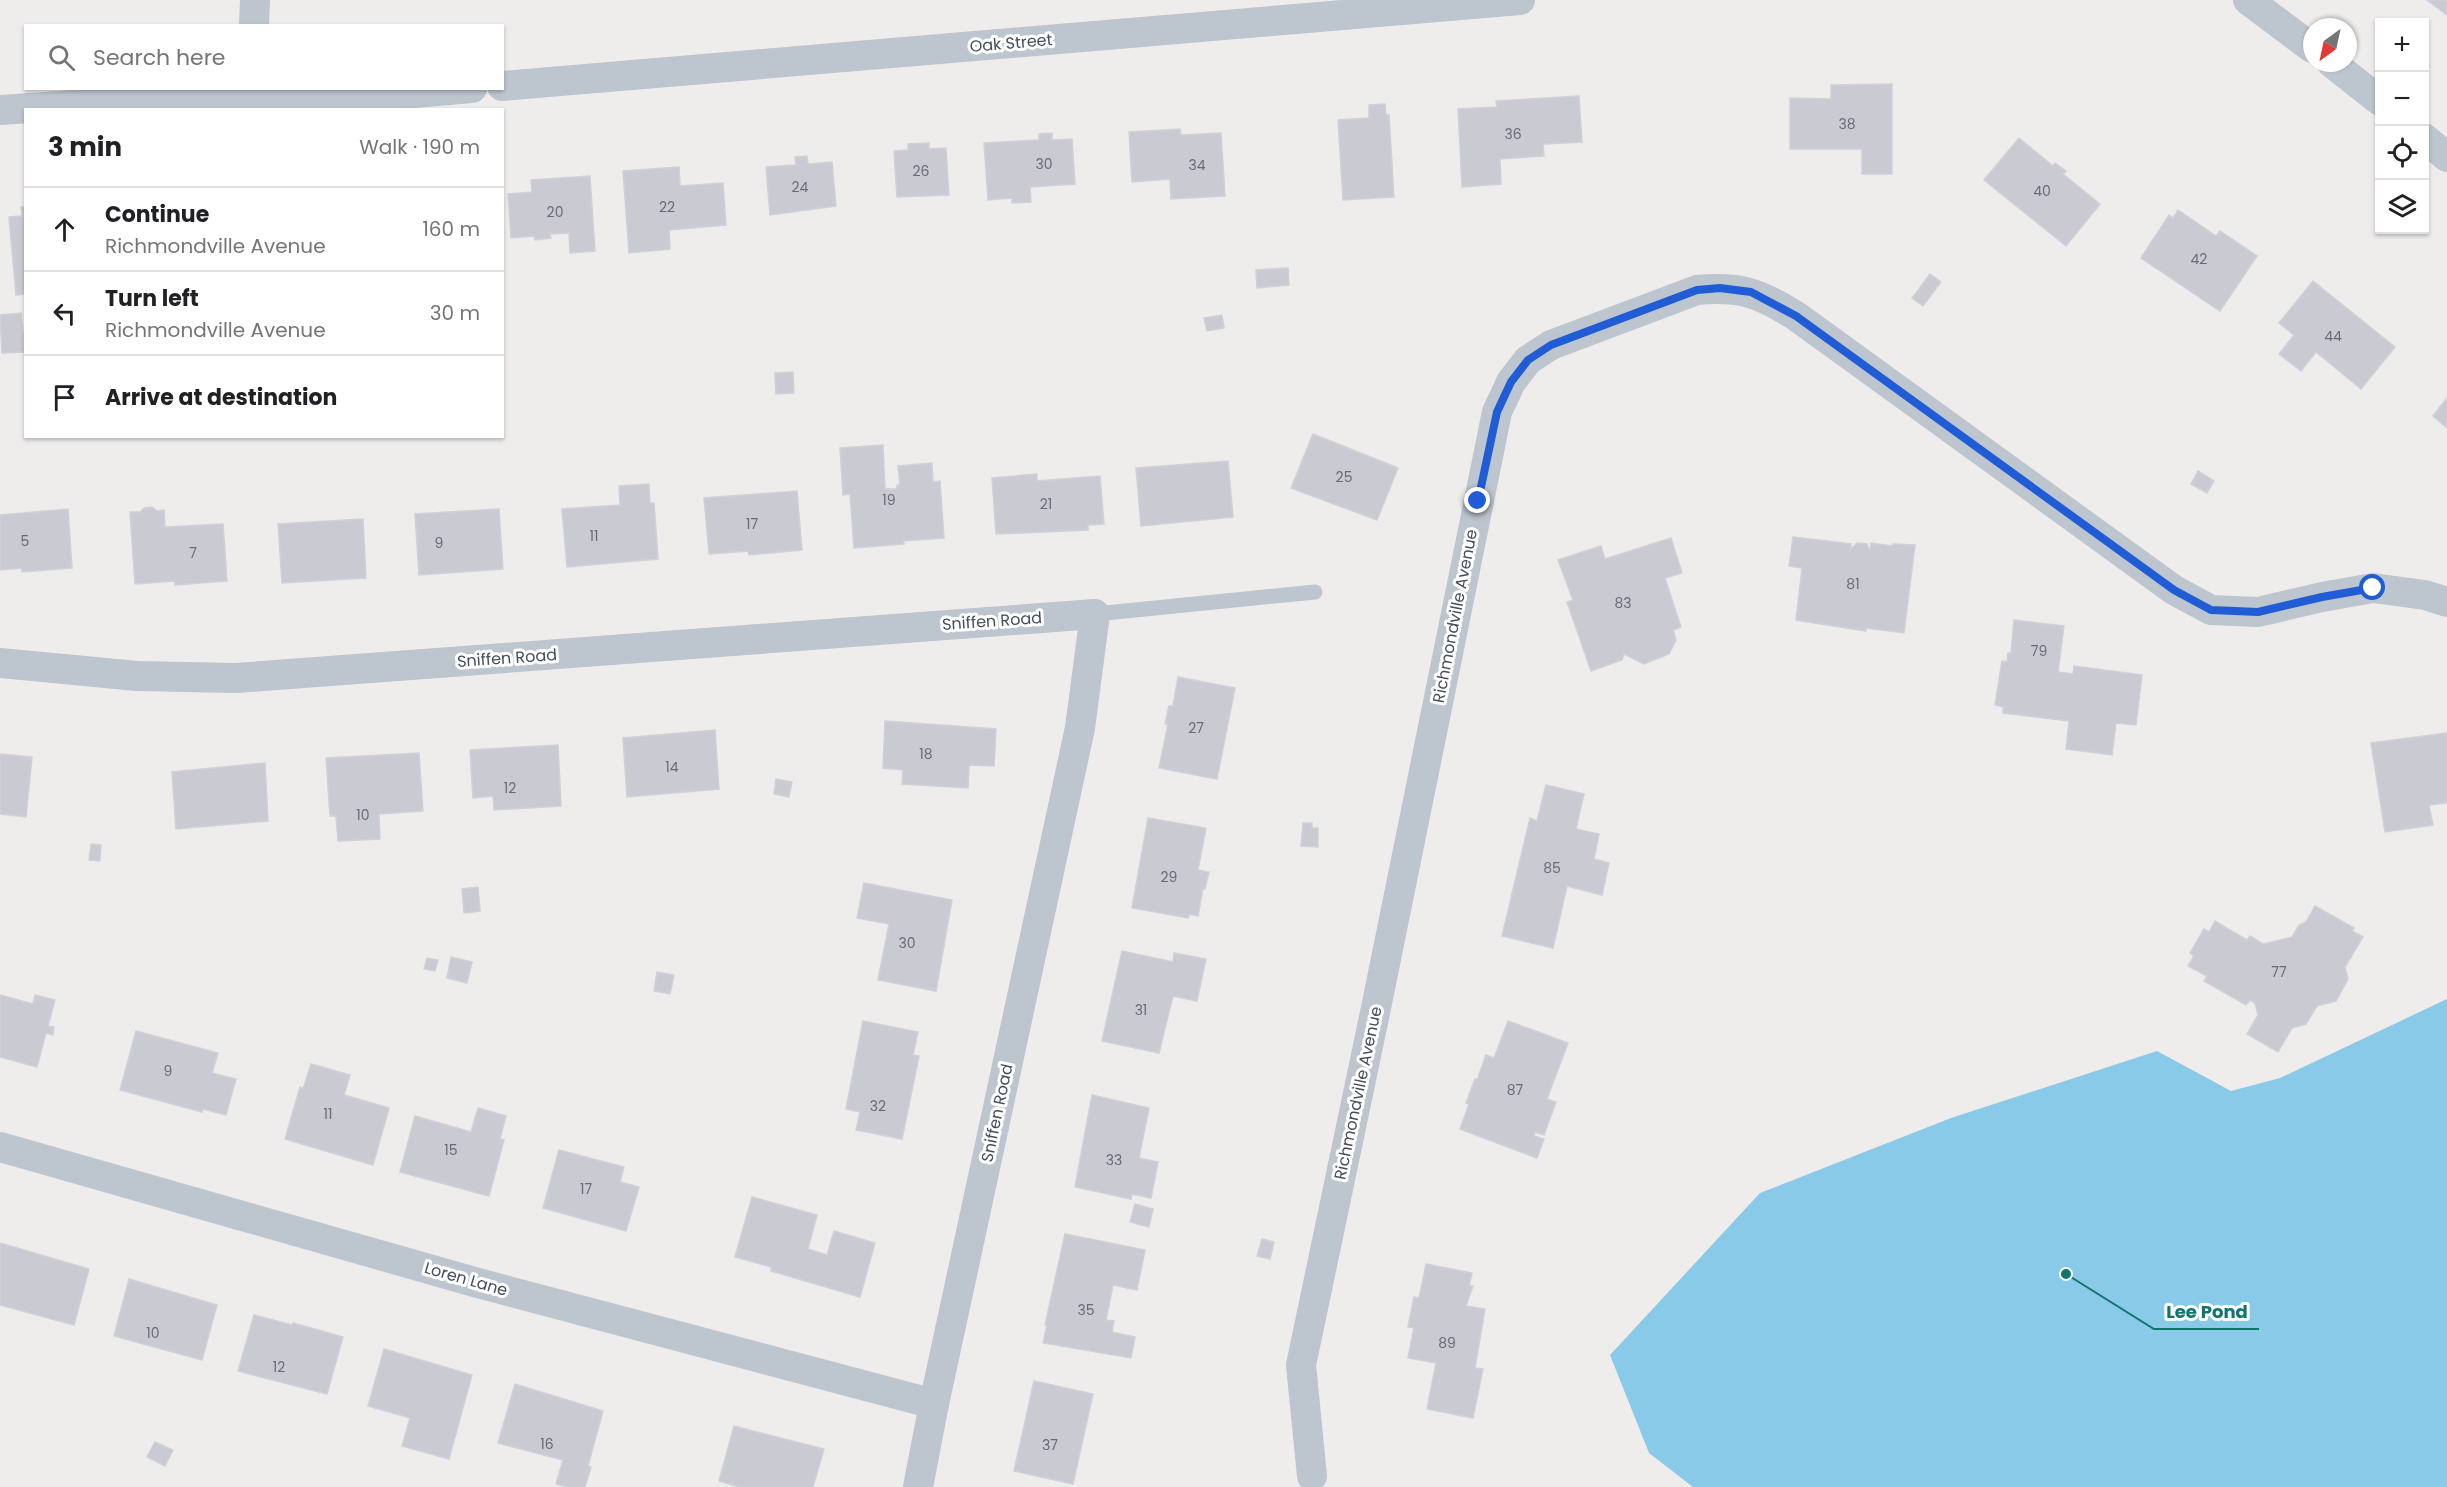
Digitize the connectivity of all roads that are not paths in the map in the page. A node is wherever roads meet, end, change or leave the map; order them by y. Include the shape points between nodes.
1 (255, 0) edge
2 (1520, 0) edge
3 (2247, 0) edge
4 (254, 24) edge
5 (2303, 41) edge
6 (2343, 72) edge
7 (504, 86) edge
8 (448, 90) edge
9 (252, 93) edge
10 (2375, 98) edge
11 (24, 108) edge
12 (30, 108) edge
13 (0, 110) edge
14 (2429, 142) edge
15 (2447, 157) edge
16 (1316, 592) dead end
17 (2447, 602) edge
18 (1095, 614) junction
19 (0, 663) edge
20 (0, 1146) edge
21 (934, 1404) junction
22 (1312, 1476) dead end
23 (918, 1487) edge

1 - 4 street
2 - 7 street, Oak Street
3 - 5 street
6 - 10 street
8 - 9 street via 378,96
9 - 12 street
11 - 13 street
14 - 15 street
16 - 18 lane
17 - 22 street, Richmondville Avenue via 2373,588 2258,612 2211,610 2174,590 1796,316 1751,292 1697,290 1551,345 1528,360 1511,382 1495,423 1301,1365
18 - 19 street, Sniffen Road via 236,678 137,676
18 - 21 street, Sniffen Road via 1080,728
20 - 21 street, Loren Lane via 477,1283
21 - 23 street, Sniffen Road

